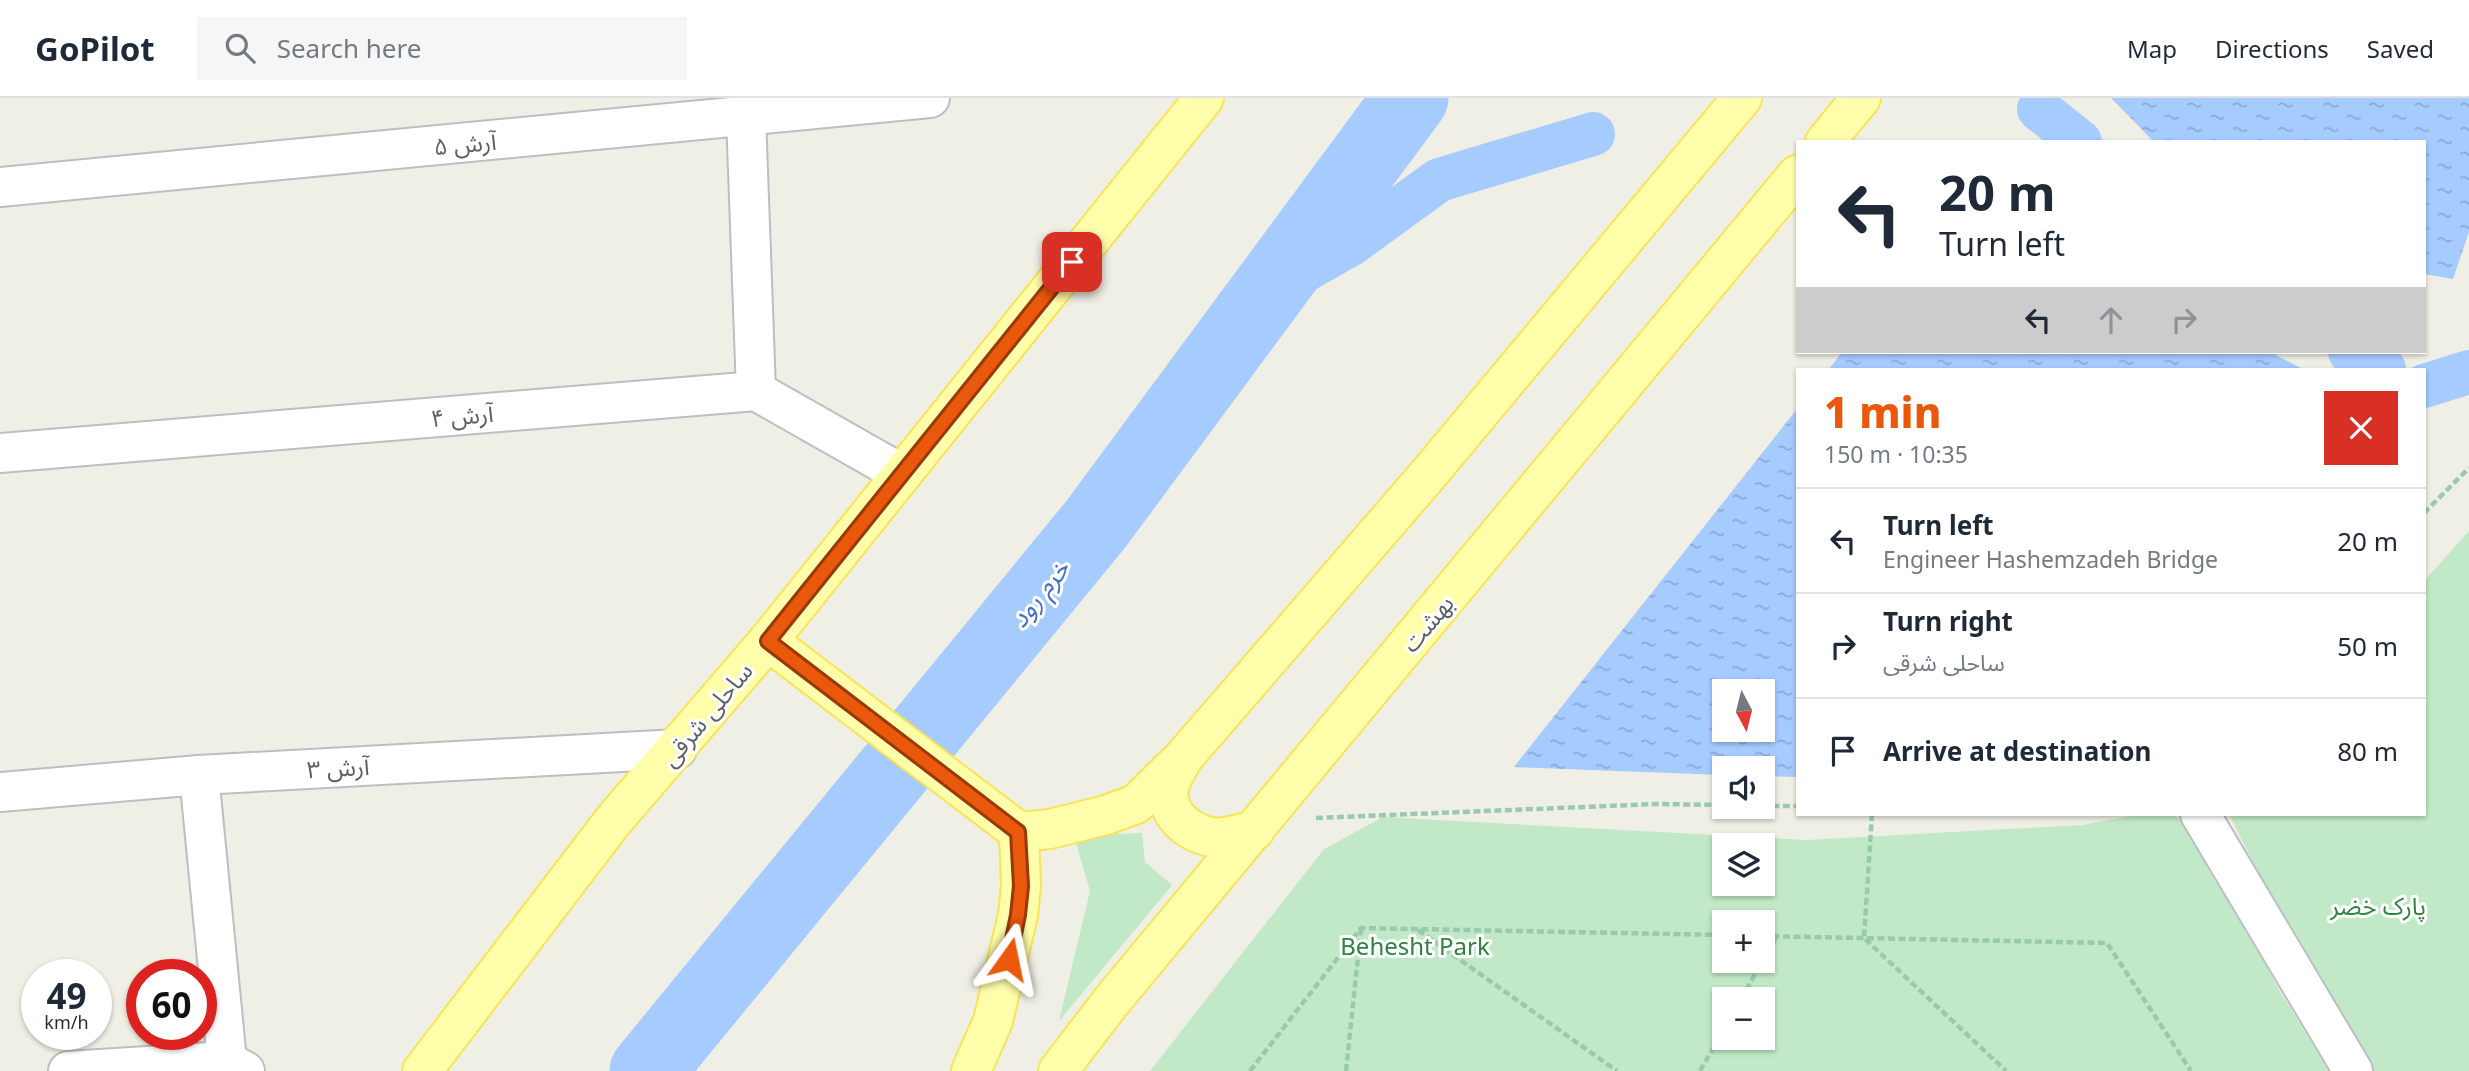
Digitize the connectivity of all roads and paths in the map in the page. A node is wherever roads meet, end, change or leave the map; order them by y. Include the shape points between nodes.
1 (930, 98) edge
2 (1205, 98) edge
3 (1742, 98) edge
4 (1861, 98) edge
5 (746, 116) junction
6 (1827, 140) edge
7 (1796, 176) edge
8 (0, 187) edge
9 (756, 391) junction
10 (0, 453) edge
11 (2469, 468) edge
12 (902, 474) junction
13 (2426, 511) edge
14 (768, 641) junction
15 (677, 749) junction
16 (1183, 758) junction
17 (198, 775) junction
18 (0, 792) edge
19 (1712, 805) edge
20 (1775, 806) edge
21 (1796, 806) edge
22 (1872, 816) edge
23 (2201, 816) edge
24 (1259, 825) junction
25 (1018, 832) junction
26 (1361, 928) junction
27 (1416, 929) junction
28 (1712, 935) edge
29 (1777, 936) joint
30 (1864, 938) junction
31 (1748, 987) edge
32 (1712, 1050) edge
33 (236, 1066) edge
34 (68, 1071) edge
35 (422, 1071) edge
36 (971, 1071) edge
37 (1058, 1071) edge
38 (1250, 1071) edge
39 (1346, 1071) edge
40 (1617, 1071) edge
41 (1700, 1071) edge
42 (2006, 1071) edge
43 (2191, 1071) edge
44 (2353, 1071) edge

1 - 5 street, آرش ۵
2 - 12 main road, ساحلی شرقی
3 - 16 main road via 1426,478
4 - 6 main road
5 - 8 street, آرش ۵
5 - 9 street
7 - 24 main road, بهشت
9 - 10 street, آرش ۴
9 - 12 street
11 - 13 path
12 - 14 main road, ساحلی شرقی
14 - 15 main road, ساحلی شرقی
14 - 25 main road
15 - 17 street, آرش ۳
15 - 35 main road, ساحلی شرقی via 613,821
16 - 24 main road via 1169,786 1171,808 1180,822 1214,837
16 - 25 main road via 1136,804 1050,829
17 - 18 street, آرش ۳
17 - 33 street
19 - 24 path
20 - 21 path
22 - 30 path
23 - 44 street
24 - 37 main road, بهشت
25 - 36 main road via 1018,915 993,1021
26 - 27 path
26 - 38 path
26 - 39 path
27 - 28 path
27 - 40 path
29 - 30 path
29 - 31 path
30 - 42 path
30 - 43 path via 2106,943
32 - 41 path
33 - 34 street

